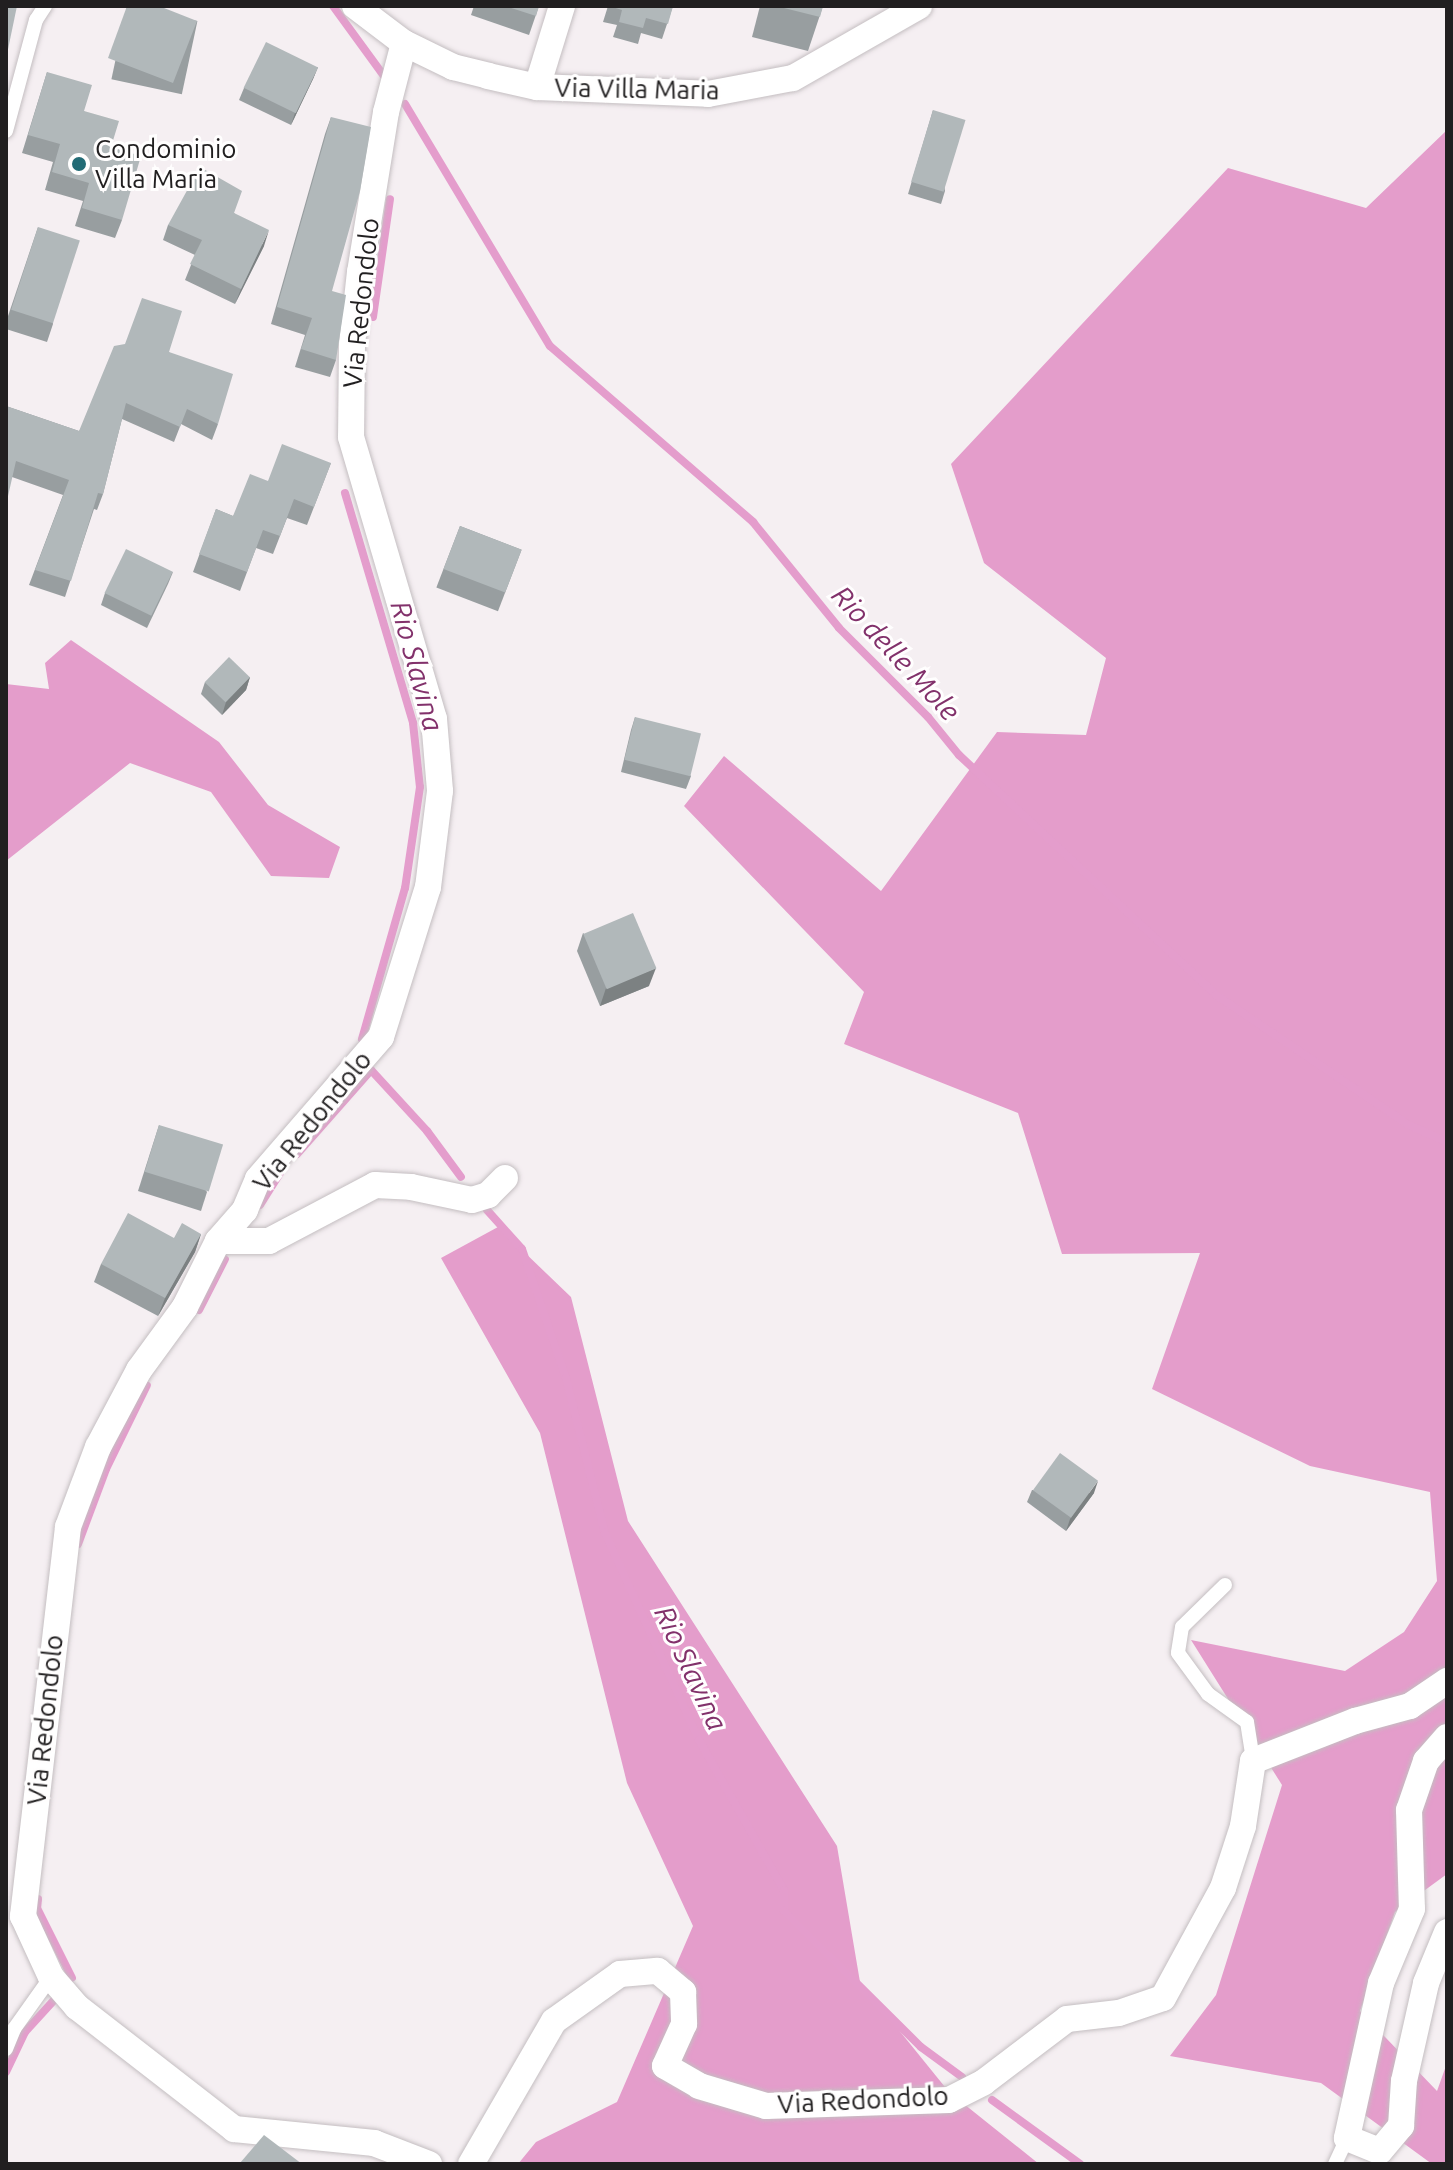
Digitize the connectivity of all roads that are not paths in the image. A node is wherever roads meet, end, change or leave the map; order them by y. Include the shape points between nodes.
1 (45, 6) edge
2 (355, 6) edge
3 (562, 6) edge
4 (919, 6) edge
5 (404, 43) junction
6 (537, 87) junction
7 (6, 131) edge
8 (505, 1178) dead end
9 (218, 1241) junction
10 (1225, 1585) dead end
11 (1447, 1681) edge
12 (1447, 1737) edge
13 (1253, 1761) junction
14 (1447, 1932) edge
15 (51, 1977) junction
16 (6, 2049) edge
17 (1347, 2138) junction
18 (429, 2164) edge
19 (471, 2164) edge
20 (1335, 2164) edge

1 - 7 lane via 36,20
2 - 5 street, Via Villa Maria
3 - 6 street
4 - 6 street, Via Villa Maria via 824,64 757,88 708,94
5 - 6 street, Via Villa Maria via 453,67
5 - 9 street, Via Redondolo via 386,112 360,272 352,345 351,437 434,719 440,791 430,872 406,968 381,1037 269,1165 245,1210
8 - 9 street via 488,1195 472,1200 375,1185 269,1241
9 - 15 street, Via Redondolo via 185,1307 139,1370 98,1447 68,1527 23,1916
10 - 13 lane via 1182,1627 1178,1653 1208,1694 1247,1722
11 - 13 street via 1410,1706 1355,1721
12 - 17 street via 1426,1761 1409,1810 1412,1909 1381,1983
13 - 19 street, Via Redondolo via 1243,1826 1223,1888 1163,1998 1119,2013 1067,2019 984,2082 949,2100 766,2106 699,2086 665,2066 684,2024 683,1992 658,1971 620,1974 554,2021
14 - 17 street via 1426,1983 1404,2081 1401,2126 1380,2151
15 - 16 lane
15 - 18 street, Via Redondolo via 77,2007 234,2129 374,2143
17 - 20 lane

